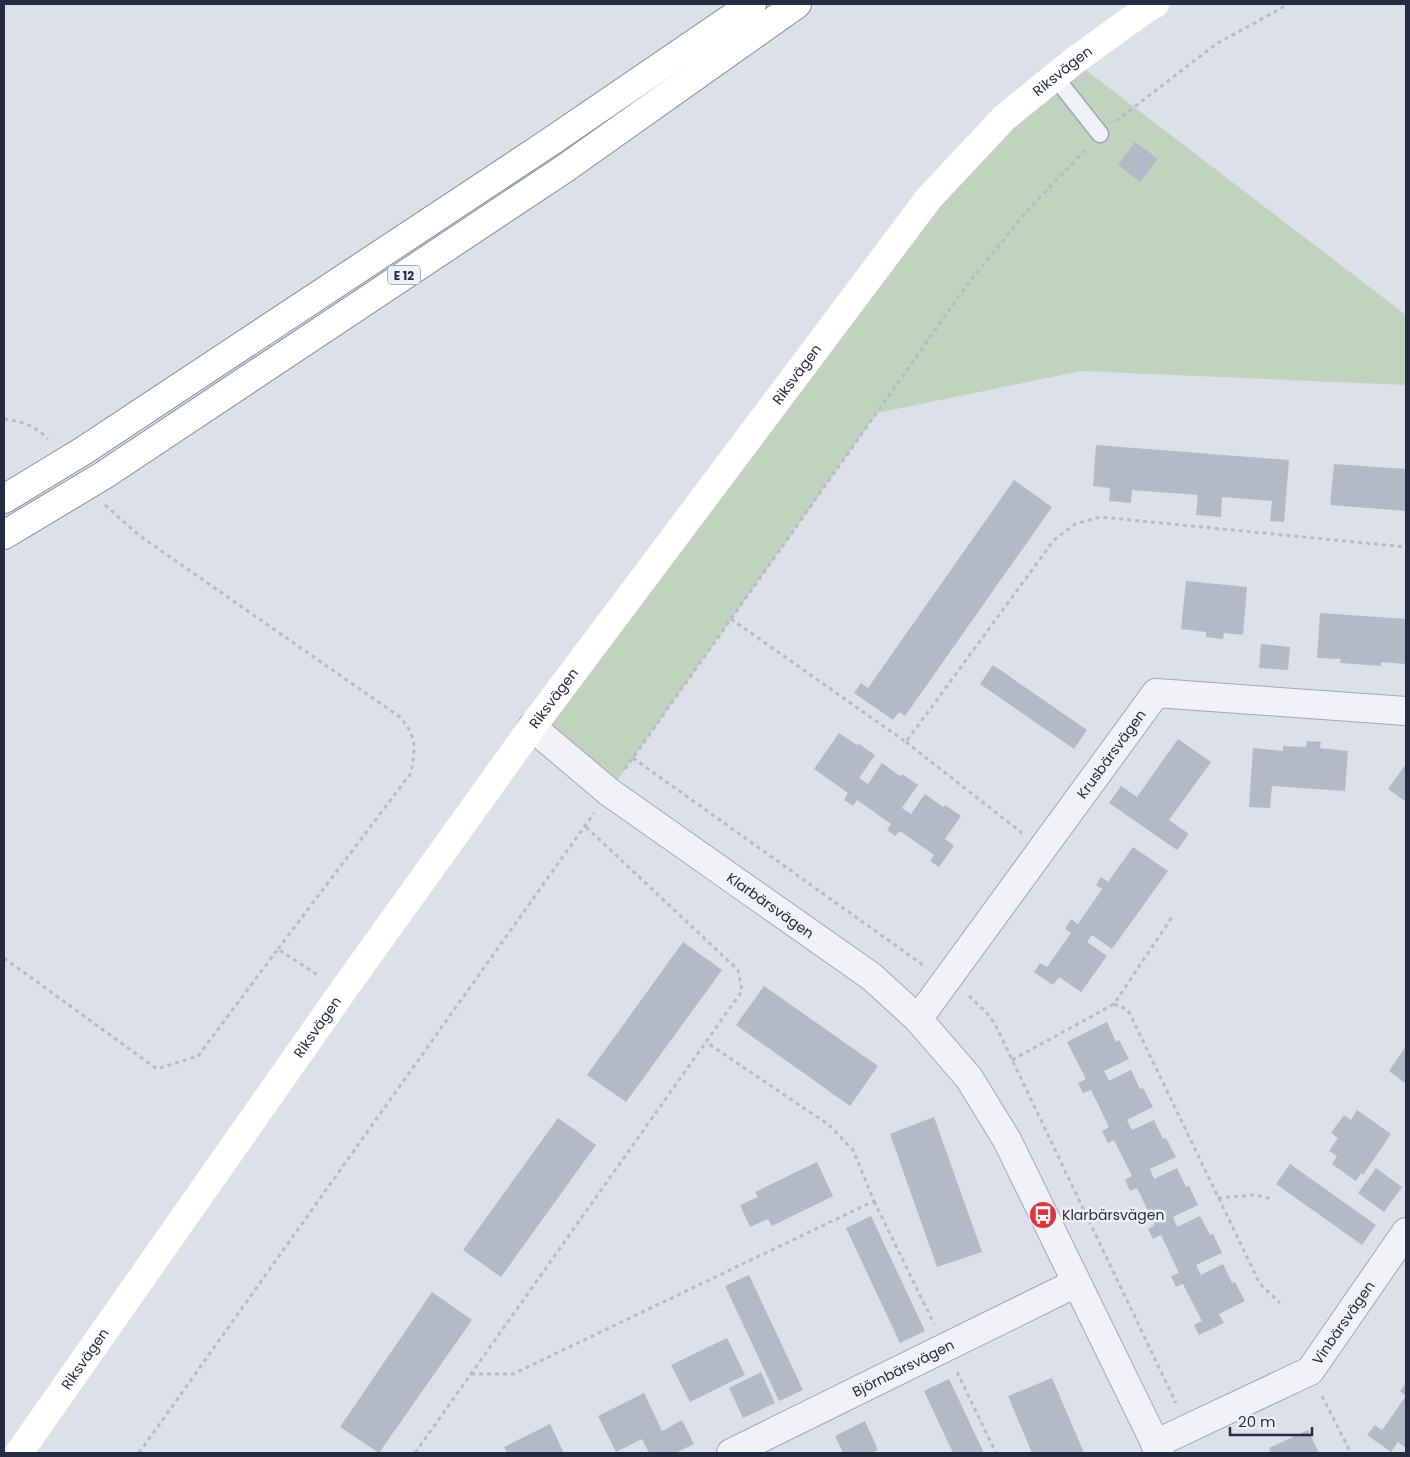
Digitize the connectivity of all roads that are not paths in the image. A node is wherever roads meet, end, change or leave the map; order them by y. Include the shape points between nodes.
1 (752, 4) edge
2 (797, 4) edge
3 (1155, 4) edge
4 (1055, 77) junction
5 (1100, 134) road end
6 (4, 499) edge
7 (4, 535) edge
8 (1406, 711) edge
9 (532, 727) junction
10 (918, 1019) junction
11 (1406, 1232) edge
12 (1076, 1283) junction
13 (1158, 1449) edge
14 (19, 1453) edge
15 (731, 1453) edge

1 - 6 main road, E 12 via 150,407
2 - 7 main road, E 12 via 564,169 104,474
3 - 4 main road, Riksvägen
4 - 5 lane
4 - 9 main road, Riksvägen via 1004,118 929,198
8 - 10 street, Krusbärsvägen via 1156,693
9 - 10 street, Klarbärsvägen via 609,792 872,977
9 - 14 main road, Riksvägen
10 - 12 street, Klarbärsvägen via 970,1078 1007,1140
11 - 13 street, Vinbärsvägen via 1310,1371
12 - 13 street, Klarbärsvägen
12 - 15 street, Björnbärsvägen

